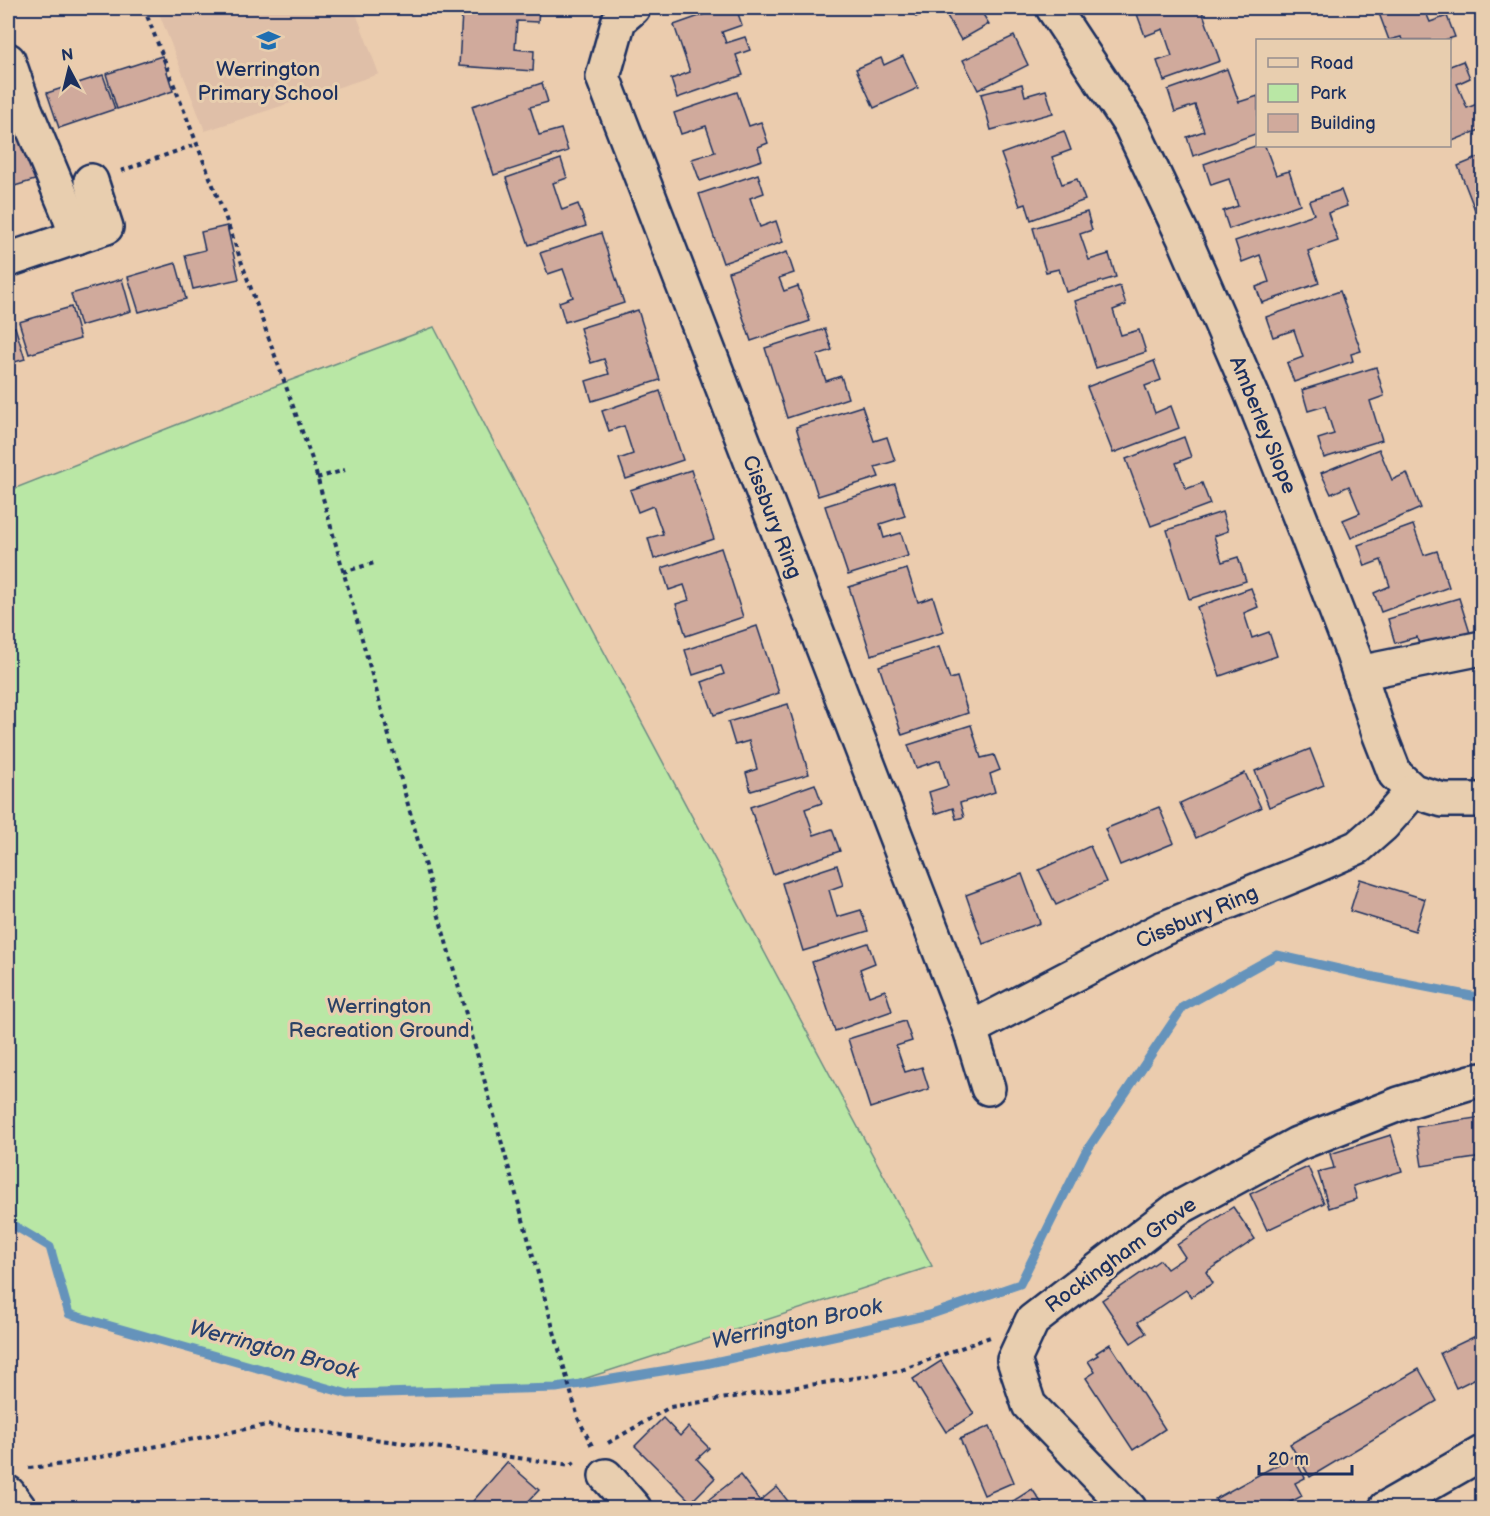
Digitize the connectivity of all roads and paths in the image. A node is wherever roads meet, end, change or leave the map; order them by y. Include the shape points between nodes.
1 (144, 8) edge
2 (633, 8) edge
3 (1053, 8) edge
4 (8, 60) edge
5 (197, 144) junction
6 (91, 181) joint
7 (77, 237) junction
8 (8, 260) edge
9 (345, 470) dead end
10 (317, 478) junction
11 (374, 563) dead end
12 (344, 572) junction
13 (1482, 648) edge
14 (1359, 673) junction
15 (1413, 791) junction
16 (1482, 800) edge
17 (970, 1029) junction
18 (1482, 1080) edge
19 (987, 1088) dead end
20 (1032, 1321) junction
21 (1482, 1453) edge
22 (598, 1457) junction
23 (35, 1467) dead end
24 (8, 1493) edge
25 (19, 1509) edge
26 (634, 1509) edge
27 (1129, 1509) edge
28 (1386, 1509) edge

1 - 5 path
2 - 17 street, Cissbury Ring via 619,21 603,77
3 - 14 street, Amberley Slope via 1131,126 1184,238 1252,395
4 - 7 street
5 - 6 path
5 - 10 path
6 - 7 street via 106,227
7 - 8 street
9 - 10 path
10 - 12 path
11 - 12 path
12 - 22 path via 578,1418
13 - 14 street
14 - 15 street, Amberley Slope via 1395,774
15 - 16 street via 1443,800
15 - 17 street, Cissbury Ring via 1358,847 1162,929
17 - 19 street, Cissbury Ring
18 - 20 street, Rockingham Grove via 1399,1104 1298,1144 1207,1192 1177,1209
20 - 22 path via 899,1371 670,1407
20 - 27 street, Rockingham Grove via 1014,1360 1029,1405
21 - 28 street
22 - 23 path via 571,1465 267,1425
22 - 26 street
24 - 25 street

